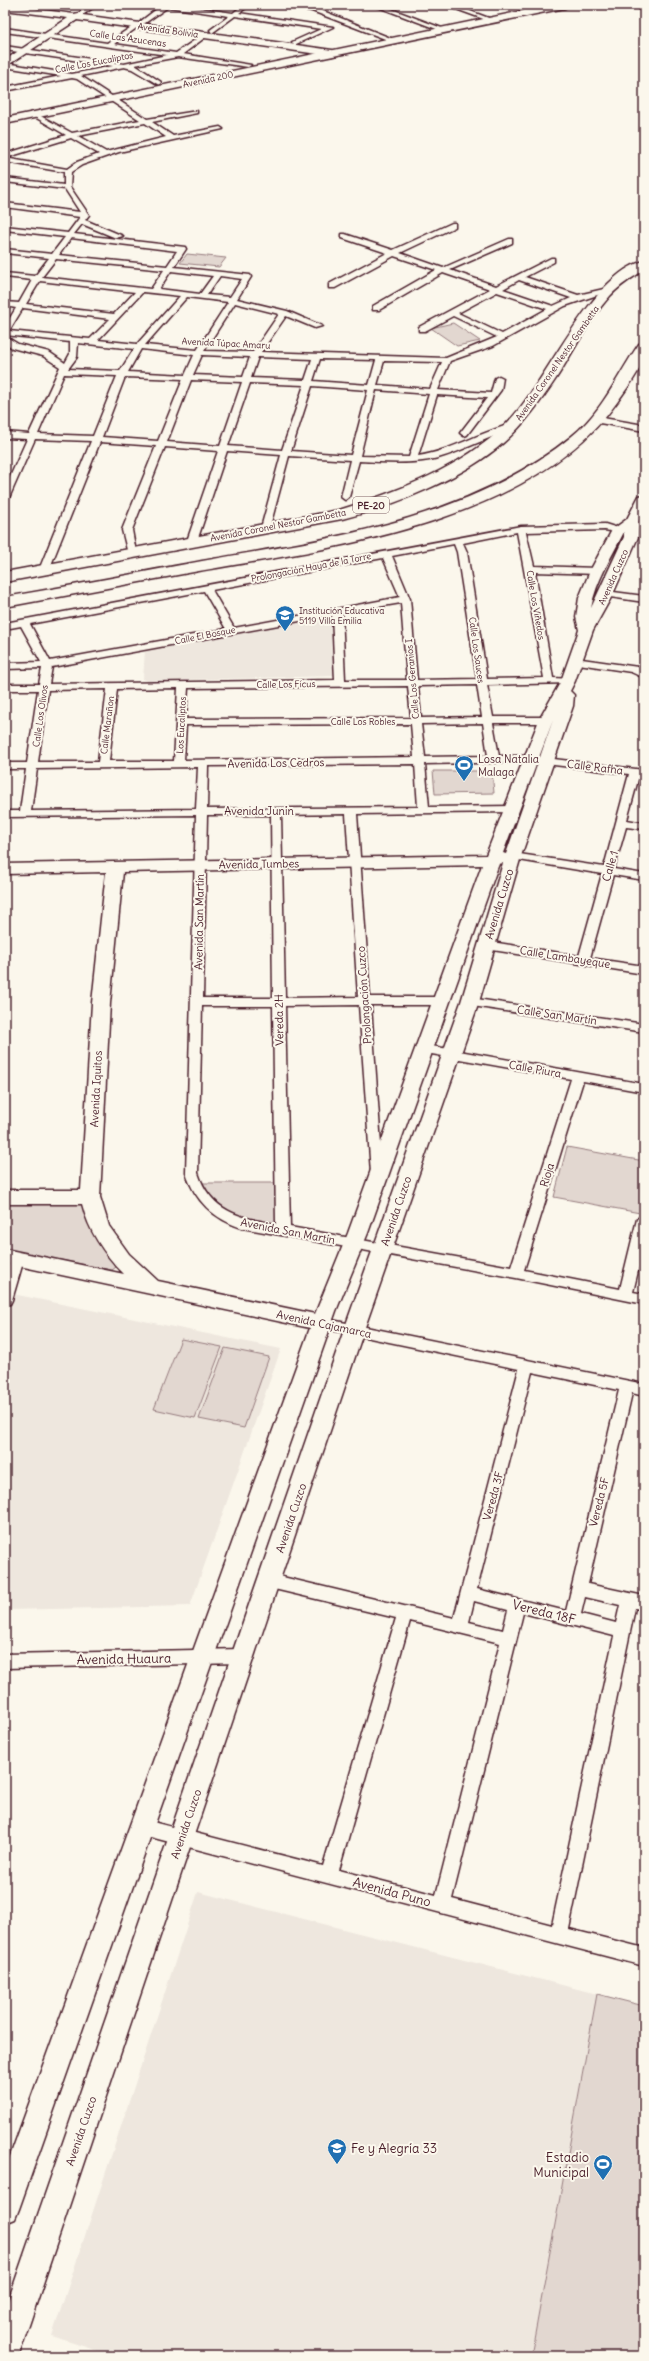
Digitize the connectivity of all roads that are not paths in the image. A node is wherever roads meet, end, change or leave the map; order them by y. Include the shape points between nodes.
1 (25, 5) edge
2 (94, 5) edge
3 (167, 5) edge
4 (246, 5) edge
5 (285, 5) edge
6 (303, 5) edge
7 (326, 5) edge
8 (376, 5) edge
9 (448, 5) edge
10 (513, 5) edge
11 (565, 5) edge
12 (5, 7) edge
13 (314, 7) edge
14 (532, 12) junction
15 (234, 14) junction
16 (79, 15) junction
17 (491, 20) junction
18 (344, 21) junction
19 (139, 24) junction
20 (329, 28) junction
21 (5, 30) edge
22 (444, 30) junction
23 (208, 33) junction
24 (47, 36) junction
25 (395, 39) junction
26 (294, 43) junction
27 (108, 45) junction
28 (5, 48) edge
29 (25, 51) junction
30 (319, 51) junction
31 (331, 51) junction
32 (177, 55) junction
33 (5, 65) edge
34 (125, 65) junction
35 (248, 65) junction
36 (72, 76) junction
37 (159, 83) junction
38 (5, 89) edge
39 (109, 97) junction
40 (195, 112) dead end
41 (5, 115) edge
42 (35, 115) junction
43 (5, 121) edge
44 (146, 121) junction
45 (220, 129) dead end
46 (73, 135) junction
47 (173, 139) junction
48 (105, 154) junction
49 (5, 156) edge
50 (5, 160) edge
51 (68, 171) junction
52 (5, 180) edge
53 (67, 187) junction
54 (5, 205) edge
55 (83, 218) junction
56 (452, 225) dead end
57 (5, 228) edge
58 (70, 235) junction
59 (345, 236) dead end
60 (509, 241) dead end
61 (156, 245) junction
62 (5, 251) edge
63 (392, 253) junction
64 (53, 256) junction
65 (551, 260) dead end
66 (644, 264) edge
67 (170, 268) junction
68 (441, 271) junction
69 (219, 273) junction
70 (5, 275) edge
71 (518, 277) junction
72 (37, 279) junction
73 (332, 286) dead end
74 (495, 289) junction
75 (608, 290) junction
76 (140, 291) junction
77 (153, 292) junction
78 (184, 296) junction
79 (202, 297) junction
80 (576, 297) junction
81 (234, 300) junction
82 (5, 304) edge
83 (22, 306) junction
84 (376, 308) dead end
85 (554, 309) junction
86 (284, 313) junction
87 (453, 313) junction
88 (116, 317) junction
89 (318, 326) dead end
90 (422, 329) dead end
91 (5, 332) edge
92 (502, 337) junction
93 (5, 338) edge
94 (74, 340) junction
95 (92, 342) junction
96 (644, 347) edge
97 (139, 348) junction
98 (199, 353) junction
99 (255, 355) junction
100 (318, 357) junction
101 (380, 359) junction
102 (447, 360) junction
103 (63, 369) junction
104 (122, 374) junction
105 (188, 377) junction
106 (499, 378) dead end
107 (247, 380) junction
108 (307, 383) junction
109 (372, 388) junction
110 (434, 392) junction
111 (492, 396) junction
112 (597, 420) junction
113 (512, 427) junction
114 (644, 428) edge
115 (464, 433) dead end
116 (5, 435) edge
117 (32, 436) junction
118 (97, 439) junction
119 (161, 443) junction
120 (223, 447) junction
121 (286, 452) junction
122 (354, 458) junction
123 (413, 460) junction
124 (345, 497) dead end
125 (5, 498) edge
126 (643, 505) edge
127 (632, 521) junction
128 (266, 528) junction
129 (520, 529) junction
130 (619, 530) junction
131 (457, 540) junction
132 (192, 542) junction
133 (131, 552) junction
134 (386, 553) junction
135 (530, 569) junction
136 (44, 570) junction
137 (597, 570) junction
138 (5, 578) edge
139 (206, 587) junction
140 (606, 594) junction
141 (404, 598) junction
142 (644, 599) edge
143 (5, 602) edge
144 (337, 610) junction
145 (24, 622) junction
146 (5, 626) edge
147 (230, 630) junction
148 (586, 630) junction
149 (575, 661) junction
150 (47, 665) junction
151 (5, 666) edge
152 (644, 675) edge
153 (549, 681) junction
154 (568, 681) junction
155 (481, 682) junction
156 (340, 683) junction
157 (411, 683) junction
158 (183, 685) junction
159 (44, 686) junction
160 (112, 686) junction
161 (5, 687) edge
162 (488, 720) junction
163 (546, 720) junction
164 (416, 721) junction
165 (181, 722) junction
166 (494, 760) junction
167 (538, 760) junction
168 (419, 761) junction
169 (179, 764) junction
170 (203, 764) junction
171 (103, 765) junction
172 (5, 766) edge
173 (32, 766) junction
174 (639, 772) edge
175 (424, 809) junction
176 (276, 810) junction
177 (351, 810) junction
178 (513, 810) junction
179 (202, 811) junction
180 (5, 814) edge
181 (25, 814) junction
182 (622, 823) junction
183 (644, 826) edge
184 (513, 856) junction
185 (492, 860) junction
186 (355, 862) junction
187 (277, 864) junction
188 (200, 866) junction
189 (115, 868) junction
190 (5, 869) edge
191 (608, 871) junction
192 (644, 877) edge
193 (486, 945) junction
194 (584, 960) junction
195 (644, 970) edge
196 (365, 1001) junction
197 (443, 1001) junction
198 (197, 1002) junction
199 (279, 1002) junction
200 (470, 1002) junction
201 (644, 1028) edge
202 (426, 1049) junction
203 (451, 1054) junction
204 (578, 1076) junction
205 (644, 1088) edge
206 (378, 1180) junction
207 (5, 1197) edge
208 (90, 1197) junction
209 (644, 1219) edge
210 (283, 1230) junction
211 (354, 1243) junction
212 (383, 1250) junction
213 (11, 1257) edge
214 (516, 1273) junction
215 (154, 1289) junction
216 (625, 1295) junction
217 (644, 1299) edge
218 (5, 1300) edge
219 (322, 1323) junction
220 (354, 1330) junction
221 (527, 1365) junction
222 (627, 1386) junction
223 (644, 1390) edge
224 (270, 1581) junction
225 (578, 1589) junction
226 (468, 1593) junction
227 (636, 1602) edge
228 (517, 1605) junction
229 (404, 1613) junction
230 (572, 1618) junction
231 (460, 1626) junction
232 (621, 1631) junction
233 (509, 1638) junction
234 (242, 1656) junction
235 (202, 1657) junction
236 (5, 1661) edge
237 (141, 1827) junction
238 (182, 1838) junction
239 (329, 1876) junction
240 (442, 1905) junction
241 (559, 1935) junction
242 (644, 1957) edge
243 (5, 2208) edge
244 (5, 2352) edge

1 - 16 street, Avenida Bolivia
2 - 16 street
3 - 15 street
3 - 19 street
4 - 15 street, Calle Los Eucaliptos
5 - 13 street
6 - 13 street
7 - 13 street
8 - 22 street
9 - 17 street
10 - 14 street
11 - 14 main road, Avenida 200
12 - 16 street, Avenida Bolivia
13 - 18 street
13 - 25 street
14 - 17 main road, Avenida 200
15 - 20 street
15 - 23 street, Calle Los Eucaliptos
16 - 19 street, Avenida Bolivia
16 - 24 street
17 - 22 main road, Avenida 200
18 - 20 street
18 - 25 street
19 - 23 street, Avenida Bolivia
19 - 27 street
20 - 26 street
21 - 24 street, Calle Las Azucenas
22 - 25 main road, Avenida 200
23 - 26 street, Avenida Bolivia
23 - 30 street, Avenida Bolivia
23 - 32 street, Calle Los Eucaliptos
24 - 27 street, Calle Las Azucenas
24 - 29 street
25 - 31 main road, Avenida 200
25 - 31 main road, Avenida 200 via 343,51
26 - 31 street, Avenida Bolivia
27 - 32 street, Calle Las Azucenas
28 - 29 street
29 - 33 street
29 - 34 street
30 - 31 main road, Avenida 200
30 - 35 main road, Avenida 200
31 - 39 main road, Avenida 200
32 - 34 street, Calle Los Eucaliptos
32 - 35 street, Calle Las Azucenas
33 - 36 street
34 - 36 street, Calle Los Eucaliptos
34 - 37 street via 134,67
35 - 37 main road, Avenida 200
36 - 38 street, Calle Los Eucaliptos
36 - 39 street via 79,77
37 - 39 main road, Avenida 200
39 - 41 main road, Avenida 200
39 - 42 main road, Avenida 200
39 - 44 street
40 - 44 street
42 - 43 main road, Avenida 200
42 - 46 street
44 - 46 street
44 - 47 street
45 - 47 street
46 - 48 street
46 - 49 street
47 - 48 street
48 - 51 street via 75,164
50 - 51 street
51 - 53 street
52 - 53 street
53 - 55 street
54 - 55 street
55 - 58 street
55 - 61 street via 112,234
56 - 63 street
57 - 58 street
58 - 61 street
58 - 64 street
59 - 63 street
60 - 68 street
61 - 67 street via 182,249
62 - 64 street
63 - 68 street
63 - 73 street
64 - 67 street
64 - 72 street
65 - 71 street
66 - 75 highway, Avenida Coronel Nestor Gambetta / PE-20
67 - 69 street
67 - 77 street
68 - 74 street
68 - 84 street
69 - 79 street
69 - 81 street via 247,277
70 - 72 street
71 - 74 street
71 - 80 street
72 - 76 street
72 - 83 street
74 - 85 street
74 - 87 street
75 - 80 street, Avenida Túpac Amaru
75 - 113 highway, Avenida Coronel Nestor Gambetta / PE-20 via 532,402
76 - 77 street
76 - 88 street
77 - 78 street
78 - 79 street
78 - 97 street
79 - 81 street
80 - 85 street, Avenida Túpac Amaru
81 - 86 street
81 - 98 street
82 - 83 street
83 - 88 street
83 - 91 street
85 - 92 street, Avenida Túpac Amaru
86 - 89 street
86 - 99 street
87 - 90 street
87 - 92 street
88 - 95 street
91 - 94 street, Avenida Túpac Amaru
92 - 102 street, Avenida Túpac Amaru via 473,352
93 - 103 street via 15,346 46,354
94 - 95 street, Avenida Túpac Amaru
94 - 103 street via 76,352 72,362
95 - 97 street, Avenida Túpac Amaru
96 - 112 highway, PE-20
97 - 98 street, Avenida Túpac Amaru
97 - 104 street
98 - 99 street, Avenida Túpac Amaru
98 - 105 street
99 - 100 street, Avenida Túpac Amaru
99 - 107 street
100 - 101 street, Avenida Túpac Amaru
100 - 108 street
101 - 102 street, Avenida Túpac Amaru
101 - 109 street
102 - 110 street
103 - 104 street
103 - 117 street
104 - 105 street
104 - 118 street
105 - 107 street
105 - 119 street
106 - 111 street
107 - 108 street
107 - 120 street
108 - 109 street
108 - 121 street
109 - 110 street
109 - 122 street
110 - 111 street
110 - 123 street
111 - 115 street
112 - 114 street
112 - 143 highway, PE-20 via 565,449 510,482 468,502 408,523 308,546
113 - 123 street via 492,432 442,454
113 - 128 highway, Avenida Coronel Nestor Gambetta / PE-20 via 445,473 401,494 342,514
116 - 117 street
117 - 118 street
117 - 125 street
118 - 119 street
118 - 136 street
119 - 120 street
119 - 133 street via 126,530
120 - 121 street
120 - 132 street
121 - 122 street
121 - 128 street
122 - 123 street
122 - 124 street
126 - 127 street, Avenida Cuzco
127 - 130 street, Avenida Cuzco
127 - 140 street, Avenida Cuzco via 631,537
128 - 132 highway, Avenida Coronel Nestor Gambetta / PE-20
129 - 130 street, Prolongación Haya de la Torre via 605,527
129 - 131 street, Prolongación Haya de la Torre
129 - 135 street, Calle Los Viñedos
130 - 137 street, Avenida Cuzco
131 - 134 street, Prolongación Haya de la Torre
131 - 155 street, Calle Los Sauces via 462,552
132 - 133 highway, Avenida Coronel Nestor Gambetta / PE-20
133 - 136 highway, Avenida Coronel Nestor Gambetta / PE-20
134 - 139 street, Prolongación Haya de la Torre
134 - 141 street, Calle Los Geranios I
135 - 137 street
135 - 153 street, Calle Los Viñedos
136 - 138 highway, Avenida Coronel Nestor Gambetta / PE-20
137 - 148 street, Avenida Cuzco via 586,598 583,616
139 - 145 street, Prolongación Haya de la Torre
139 - 147 street
140 - 142 street
140 - 148 street, Avenida Cuzco
141 - 144 street, Calle El Bosque
141 - 157 street, Calle Los Geranios I
144 - 147 street, Calle El Bosque
144 - 156 street
145 - 146 street, Prolongación Haya de la Torre
145 - 150 street
147 - 150 street, Calle El Bosque
148 - 149 street, Avenida Cuzco
149 - 152 street via 634,669
149 - 154 street, Avenida Cuzco
150 - 151 street, Calle El Bosque
150 - 159 street, Calle Los Olivos
153 - 154 street, Calle Los Ficus
153 - 155 street, Calle Los Ficus
154 - 163 street, Avenida Cuzco
154 - 167 street, Avenida Cuzco via 566,706
155 - 157 street, Calle Los Ficus
155 - 162 street, Calle Los Sauces
156 - 157 street, Calle Los Ficus
156 - 158 street, Calle Los Ficus
157 - 164 street, Calle Los Geranios I
158 - 160 street, Calle Los Ficus
158 - 165 street, Los Eucaliptos
159 - 160 street, Calle Los Ficus
159 - 161 street, Calle Los Ficus
159 - 173 street, Calle Los Olivos
160 - 171 street, Calle Marañon
162 - 163 street, Calle Los Robles
162 - 164 street, Calle Los Robles
162 - 166 street, Calle Los Sauces
163 - 167 street, Avenida Cuzco
164 - 165 street, Calle Los Robles
164 - 168 street, Calle Los Geranios I
165 - 169 street, Los Eucaliptos
166 - 167 street, Avenida Los Cedros
166 - 168 street, Avenida Los Cedros
167 - 174 street, Calle Rafha
167 - 178 street, Avenida Cuzco
167 - 184 street, Avenida Cuzco
168 - 170 street, Avenida Los Cedros
168 - 175 street, Calle Los Geranios I
169 - 170 street, Avenida Los Cedros
169 - 171 street, Avenida Los Cedros
170 - 179 street, Avenida San Martín
171 - 173 street, Avenida Los Cedros
172 - 173 street, Avenida Los Cedros
173 - 181 street, Calle Los Olivos
174 - 182 street, Calle 1
175 - 177 street, Avenida Junín
175 - 178 street, Avenida Junín
176 - 177 street, Avenida Junín
176 - 179 street, Avenida Junín
176 - 187 street, Vereda 2H
177 - 186 street, Prolongación Cuzco
178 - 185 street, Avenida Cuzco
179 - 181 street, Avenida Junín
179 - 188 street, Avenida San Martín
180 - 181 street, Avenida Junín
182 - 183 street
182 - 191 street, Calle 1
184 - 185 street, Avenida Tumbes
184 - 191 street
184 - 193 street, Avenida Cuzco
185 - 186 street, Avenida Tumbes
185 - 197 street, Avenida Cuzco
186 - 187 street, Avenida Tumbes
186 - 196 street, Prolongación Cuzco
187 - 188 street, Avenida Tumbes
187 - 199 street, Vereda 2H
188 - 189 street, Avenida Tumbes
188 - 198 street, Avenida San Martín
189 - 190 street, Avenida Tumbes
189 - 208 street, Avenida Iquitos via 102,1003
191 - 192 street
191 - 194 street, Calle 1
193 - 194 street, Calle Lambayeque
193 - 200 street, Avenida Cuzco
194 - 195 street, Calle Lambayeque
196 - 197 street
196 - 199 street
196 - 206 street, Prolongación Cuzco
197 - 202 street, Avenida Cuzco
198 - 199 street
198 - 210 street, Avenida San Martín via 192,1173 194,1182 208,1204 227,1217 242,1223
199 - 210 street, Vereda 2H
200 - 201 street, Calle San Martín
200 - 203 street, Avenida Cuzco
202 - 203 street, Calle Piura
202 - 206 street, Avenida Cuzco
203 - 204 street, Calle Piura
203 - 212 street, Avenida Cuzco
204 - 205 street, Calle Piura
204 - 214 street, Rioja
206 - 211 street, Avenida Cuzco
207 - 208 street
208 - 215 street, Avenida Iquitos via 105,1240 131,1269
209 - 216 street
210 - 211 street, Avenida San Martín
211 - 212 street, Avenida San Martín
211 - 219 street, Avenida Cuzco
212 - 214 street, Avenida San Martín
212 - 220 street, Avenida Cuzco
213 - 215 street, Avenida Cajamarca
213 - 218 street
214 - 216 street, Avenida San Martín
215 - 219 street, Avenida Cajamarca
216 - 217 street, Avenida San Martín
219 - 220 street, Avenida Cajamarca
219 - 235 street, Avenida Cuzco
220 - 221 street, Avenida Cajamarca
220 - 224 street, Avenida Cuzco
221 - 222 street, Avenida Cajamarca
221 - 226 street, Vereda 3F
222 - 223 street, Avenida Cajamarca
222 - 225 street, Vereda 5F
224 - 229 street
224 - 234 street, Avenida Cuzco
225 - 227 street
225 - 230 street, Vereda 5F
226 - 228 street, Vereda 18F
226 - 231 street, Vereda 3F
227 - 232 street
228 - 230 street, Vereda 18F
228 - 233 street
229 - 231 street
229 - 239 street
230 - 232 street, Vereda 18F
231 - 233 street
232 - 241 street
233 - 240 street
234 - 235 street, Avenida Huaura
234 - 238 street, Avenida Cuzco
235 - 236 street, Avenida Huaura
235 - 237 street, Avenida Cuzco
237 - 238 street, Avenida Puno
237 - 243 street, Avenida Cuzco
238 - 239 street, Avenida Puno
238 - 244 street, Avenida Cuzco
239 - 240 street, Avenida Puno
240 - 241 street, Avenida Puno
241 - 242 street, Avenida Puno

